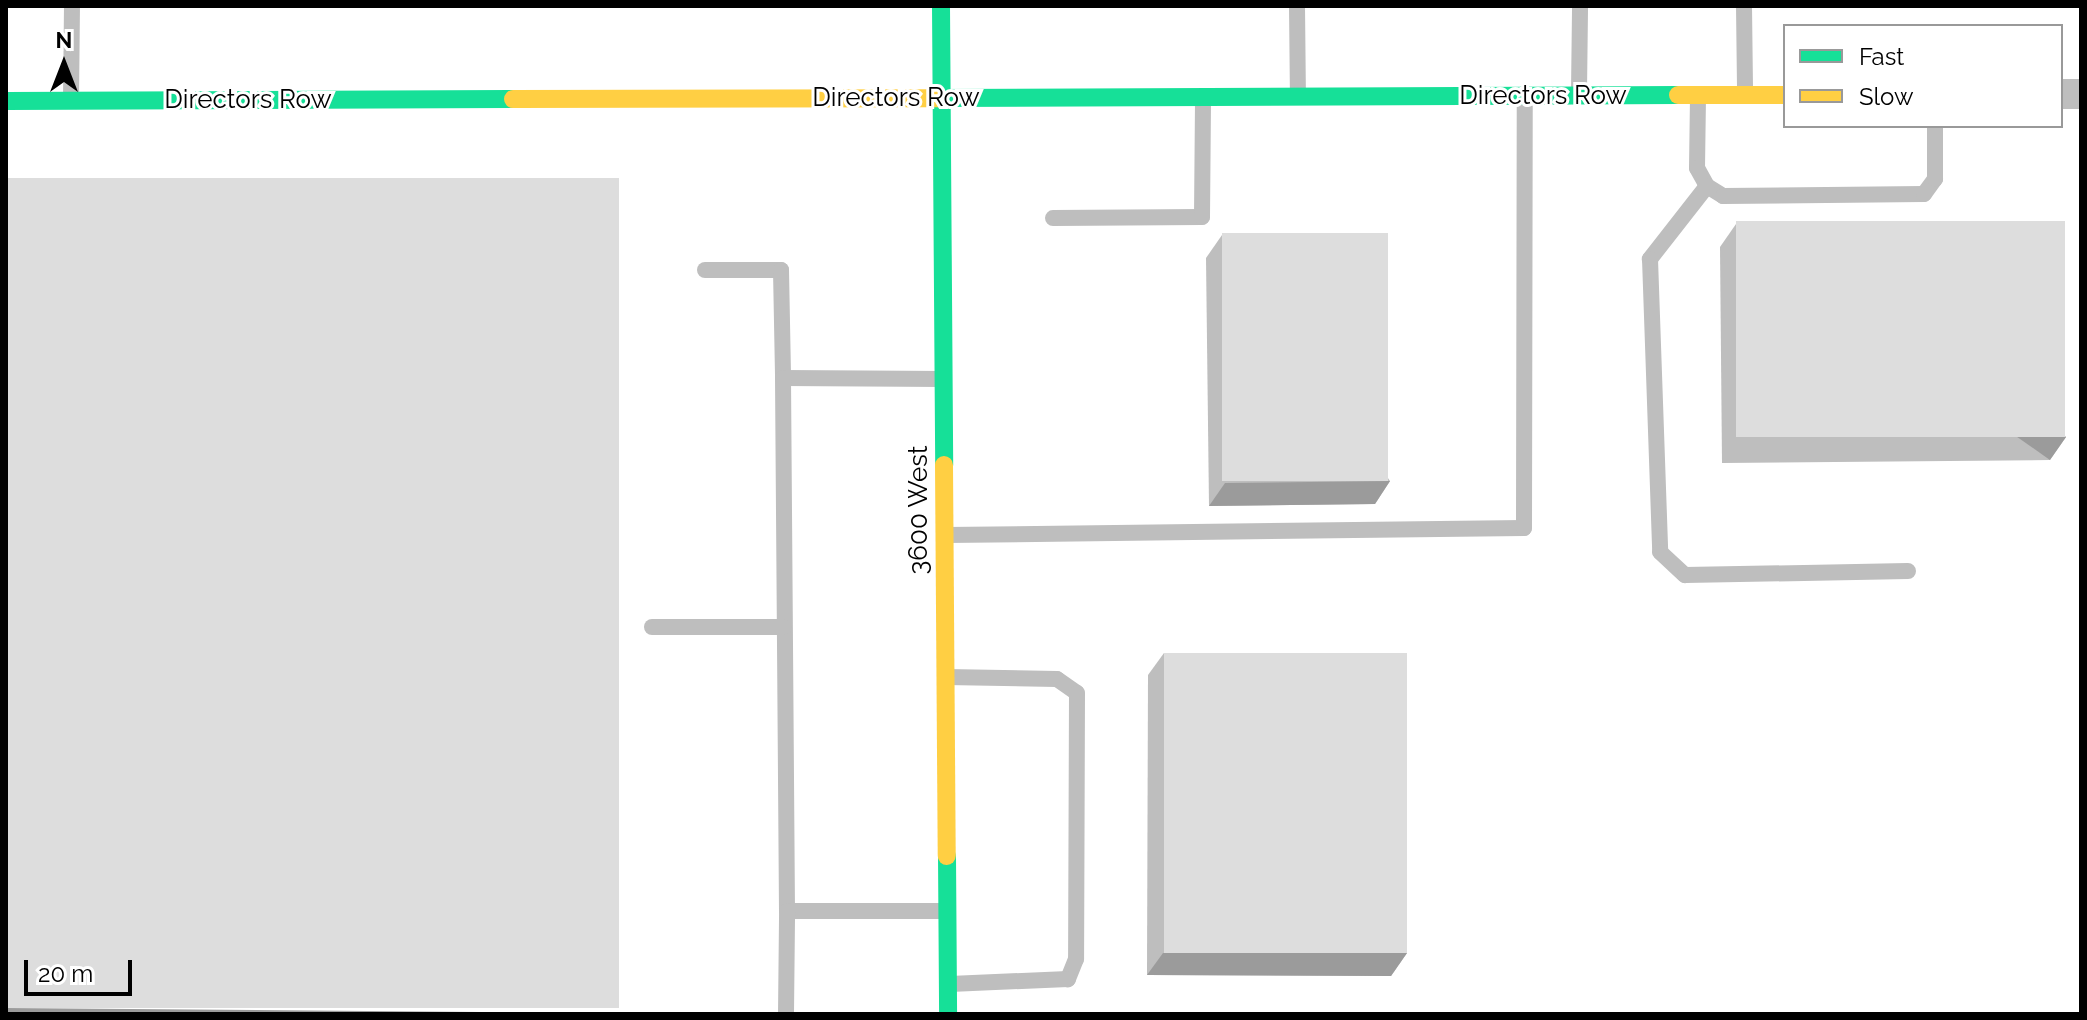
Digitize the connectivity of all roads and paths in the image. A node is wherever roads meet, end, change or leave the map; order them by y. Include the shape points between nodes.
1 (72, 6) edge
2 (941, 6) edge
3 (1297, 6) edge
4 (1580, 6) edge
5 (1744, 6) edge
6 (1745, 95) junction
7 (1783, 95) edge
8 (1525, 96) junction
9 (1579, 96) junction
10 (1698, 96) junction
11 (1203, 97) junction
12 (1298, 97) junction
13 (942, 98) junction
14 (71, 100) junction
15 (6, 101) edge
16 (1935, 128) edge
17 (1707, 186) junction
18 (1053, 218) dead end
19 (705, 270) dead end
20 (783, 378) junction
21 (944, 379) junction
22 (945, 535) junction
23 (1908, 571) dead end
24 (652, 627) dead end
25 (784, 627) junction
26 (946, 677) junction
27 (787, 911) junction
28 (948, 911) junction
29 (948, 984) junction
30 (786, 1014) edge
31 (948, 1014) edge

1 - 14 lane
2 - 13 street, 3600 West
3 - 12 lane
4 - 9 lane
5 - 6 lane
6 - 7 street, Directors Row
6 - 10 street, Directors Row
8 - 9 street, Directors Row
8 - 12 street, Directors Row
8 - 22 lane via 1524,528
9 - 10 street, Directors Row
10 - 17 lane via 1697,168
11 - 12 street, Directors Row
11 - 13 street, Directors Row
11 - 18 lane via 1202,217
13 - 14 street, Directors Row
13 - 21 street, 3600 West
14 - 15 street, Directors Row
16 - 17 lane via 1935,179 1924,194 1723,196
17 - 23 lane via 1650,259 1660,552 1685,575
19 - 20 lane via 781,270
20 - 21 lane
20 - 25 lane
21 - 22 street, 3600 West
22 - 26 street, 3600 West
24 - 25 lane
25 - 27 lane
26 - 28 street, 3600 West
26 - 29 lane via 1057,679 1077,693 1076,959 1068,979
27 - 28 lane
27 - 30 lane
28 - 29 street, 3600 West
29 - 31 street, 3600 West

